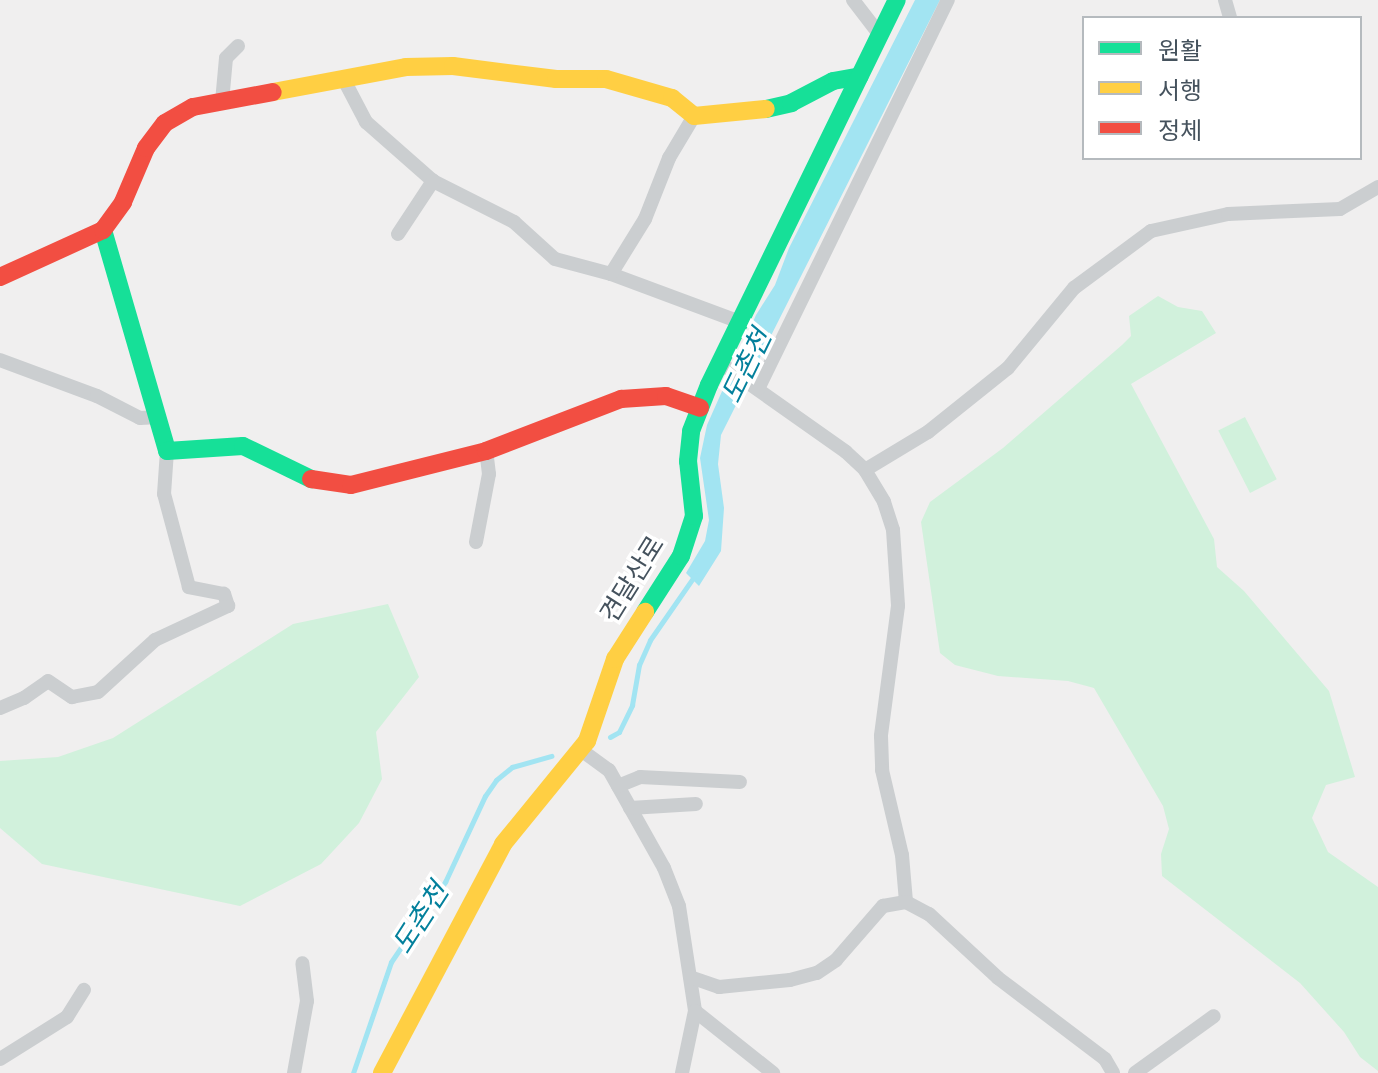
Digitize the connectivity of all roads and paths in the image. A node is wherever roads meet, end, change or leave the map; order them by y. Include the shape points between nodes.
1 (853, 0) edge
2 (897, 0) edge
3 (948, 0) edge
4 (880, 35) junction
5 (238, 46) dead end
6 (860, 76) junction
7 (343, 78) junction
8 (222, 102) junction
9 (694, 116) junction
10 (433, 181) junction
11 (1378, 187) edge
12 (103, 230) junction
13 (398, 234) dead end
14 (611, 274) junction
15 (0, 277) edge
16 (740, 322) junction
17 (0, 360) edge
18 (722, 366) junction
19 (754, 388) junction
20 (700, 408) junction
21 (159, 417) junction
22 (167, 451) junction
23 (486, 451) junction
24 (865, 470) junction
25 (476, 542) dead end
26 (0, 708) edge
27 (581, 750) junction
28 (740, 782) dead end
29 (618, 786) junction
30 (696, 804) dead end
31 (630, 808) junction
32 (906, 902) junction
33 (302, 963) dead end
34 (690, 977) junction
35 (84, 990) dead end
36 (695, 1011) junction
37 (1214, 1016) dead end
38 (0, 1059) edge
39 (294, 1073) edge
40 (382, 1073) edge
41 (682, 1073) edge
42 (773, 1073) edge
43 (1113, 1073) edge
44 (1135, 1073) edge

1 - 4 street
2 - 4 street, 견달산로
3 - 19 street
4 - 6 street, 견달산로
5 - 8 street via 226,58
6 - 9 street via 833,81 791,103 748,113
6 - 16 street, 견달산로
7 - 8 street
7 - 9 street via 406,67 453,66 556,79 606,79 672,98
7 - 10 street via 366,122
8 - 12 street via 193,107 165,123
9 - 14 street via 669,158 645,219
10 - 13 street
10 - 14 street via 514,222 555,259
11 - 24 street via 1340,209 1228,214 1151,231 1074,288 1008,368 928,432
12 - 15 street
12 - 21 street
14 - 16 street
16 - 18 street, 견달산로
17 - 21 street via 140,418
18 - 19 street
18 - 20 street, 견달산로
19 - 24 street
20 - 23 street via 666,396 621,399
20 - 27 street, 견달산로 via 688,461 694,516 689,538 619,651
21 - 22 street
22 - 23 street via 243,446 315,481 351,485
22 - 26 street via 164,494 189,587 224,594 228,606 155,640 98,692 72,697 48,681
23 - 25 street via 489,474
24 - 32 street via 893,530 898,606 881,736 882,770 902,855
27 - 29 street via 609,770
27 - 40 street, 견달산로 via 503,844
28 - 29 street via 640,777
29 - 31 street
30 - 31 street
31 - 34 street via 679,906
32 - 34 street via 883,906 836,960 817,973 719,987
32 - 43 street via 929,914 998,978 1105,1059
33 - 39 street via 307,1001
34 - 36 street
35 - 38 street via 67,1017
36 - 41 street
36 - 42 street
37 - 44 street

